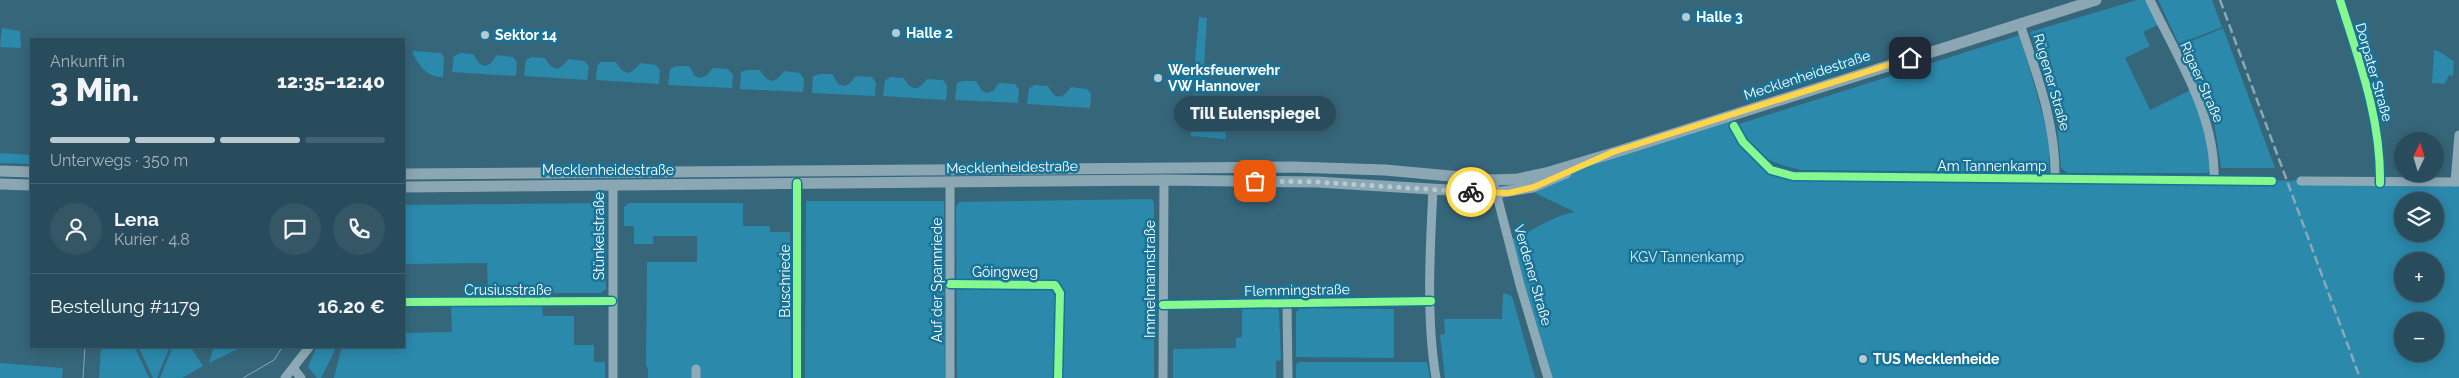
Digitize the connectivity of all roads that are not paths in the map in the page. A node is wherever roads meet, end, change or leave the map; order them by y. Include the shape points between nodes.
1 (2096, 0) edge
2 (2150, 0) edge
3 (2340, 0) edge
4 (2020, 24) junction
5 (1734, 126) dead end
6 (2459, 135) edge
7 (1613, 152) junction
8 (1293, 167) junction
9 (1153, 168) junction
10 (0, 171) edge
11 (30, 172) edge
12 (405, 174) edge
13 (2056, 178) junction
14 (1164, 180) junction
15 (1494, 180) junction
16 (2214, 180) junction
17 (1274, 181) junction
18 (2272, 181) dead end
19 (2301, 181) dead end
20 (2457, 182) edge
21 (797, 183) junction
22 (950, 183) junction
23 (2380, 183) junction
24 (0, 184) edge
25 (30, 185) edge
26 (613, 185) junction
27 (405, 187) edge
28 (1433, 189) junction
29 (1496, 194) junction
30 (950, 284) junction
31 (612, 301) junction
32 (1431, 301) junction
33 (405, 302) edge
34 (1287, 302) junction
35 (1163, 305) junction
36 (309, 348) edge
37 (294, 369) junction
38 (284, 378) edge
39 (301, 378) edge
40 (613, 378) edge
41 (798, 378) edge
42 (950, 378) edge
43 (1058, 378) edge
44 (1163, 378) edge
45 (1288, 378) edge
46 (1436, 378) edge
47 (1548, 378) edge

1 - 4 main road, Mecklenheidestraße
2 - 16 street, Rigaer Straße via 2204,115 2213,148
3 - 23 street, Dorpater Straße via 2373,108 2380,151
4 - 7 main road, Mecklenheidestraße
4 - 13 street, Rügener Straße via 2051,121
5 - 13 street, Am Tannenkamp via 1743,142 1771,170 1793,176
6 - 20 street
7 - 15 main road, Mecklenheidestraße via 1546,173
7 - 29 main road, Mecklenheidestraße via 1534,187
8 - 9 main road, Mecklenheidestraße
8 - 15 main road, Mecklenheidestraße via 1385,170
8 - 17 main road
9 - 12 main road, Mecklenheidestraße
9 - 14 main road
10 - 11 main road
13 - 16 street, Am Tannenkamp
14 - 17 main road, Mecklenheidestraße
14 - 22 main road, Mecklenheidestraße
14 - 35 street, Immelmannstraße
15 - 29 street, Verdener Straße
16 - 18 street, Am Tannenkamp
17 - 28 main road, Mecklenheidestraße
19 - 23 street
20 - 23 street
21 - 22 main road, Mecklenheidestraße
21 - 26 main road, Mecklenheidestraße
21 - 41 street, Buschriede
22 - 30 street, Auf der Spannriede
24 - 25 main road
26 - 27 main road, Mecklenheidestraße
26 - 31 street, Stünkelstraße
28 - 29 main road, Mecklenheidestraße
28 - 32 street
29 - 47 street, Verdener Straße
30 - 42 street, Auf der Spannriede
30 - 43 street, Göingweg via 1055,285 1060,293
31 - 33 street, Crusiusstraße
31 - 40 street, Stünkelstraße
32 - 34 street, Flemmingstraße
32 - 46 street
34 - 35 street, Flemmingstraße
34 - 45 street
35 - 44 street, Immelmannstraße
36 - 37 street
37 - 38 street
37 - 39 street

